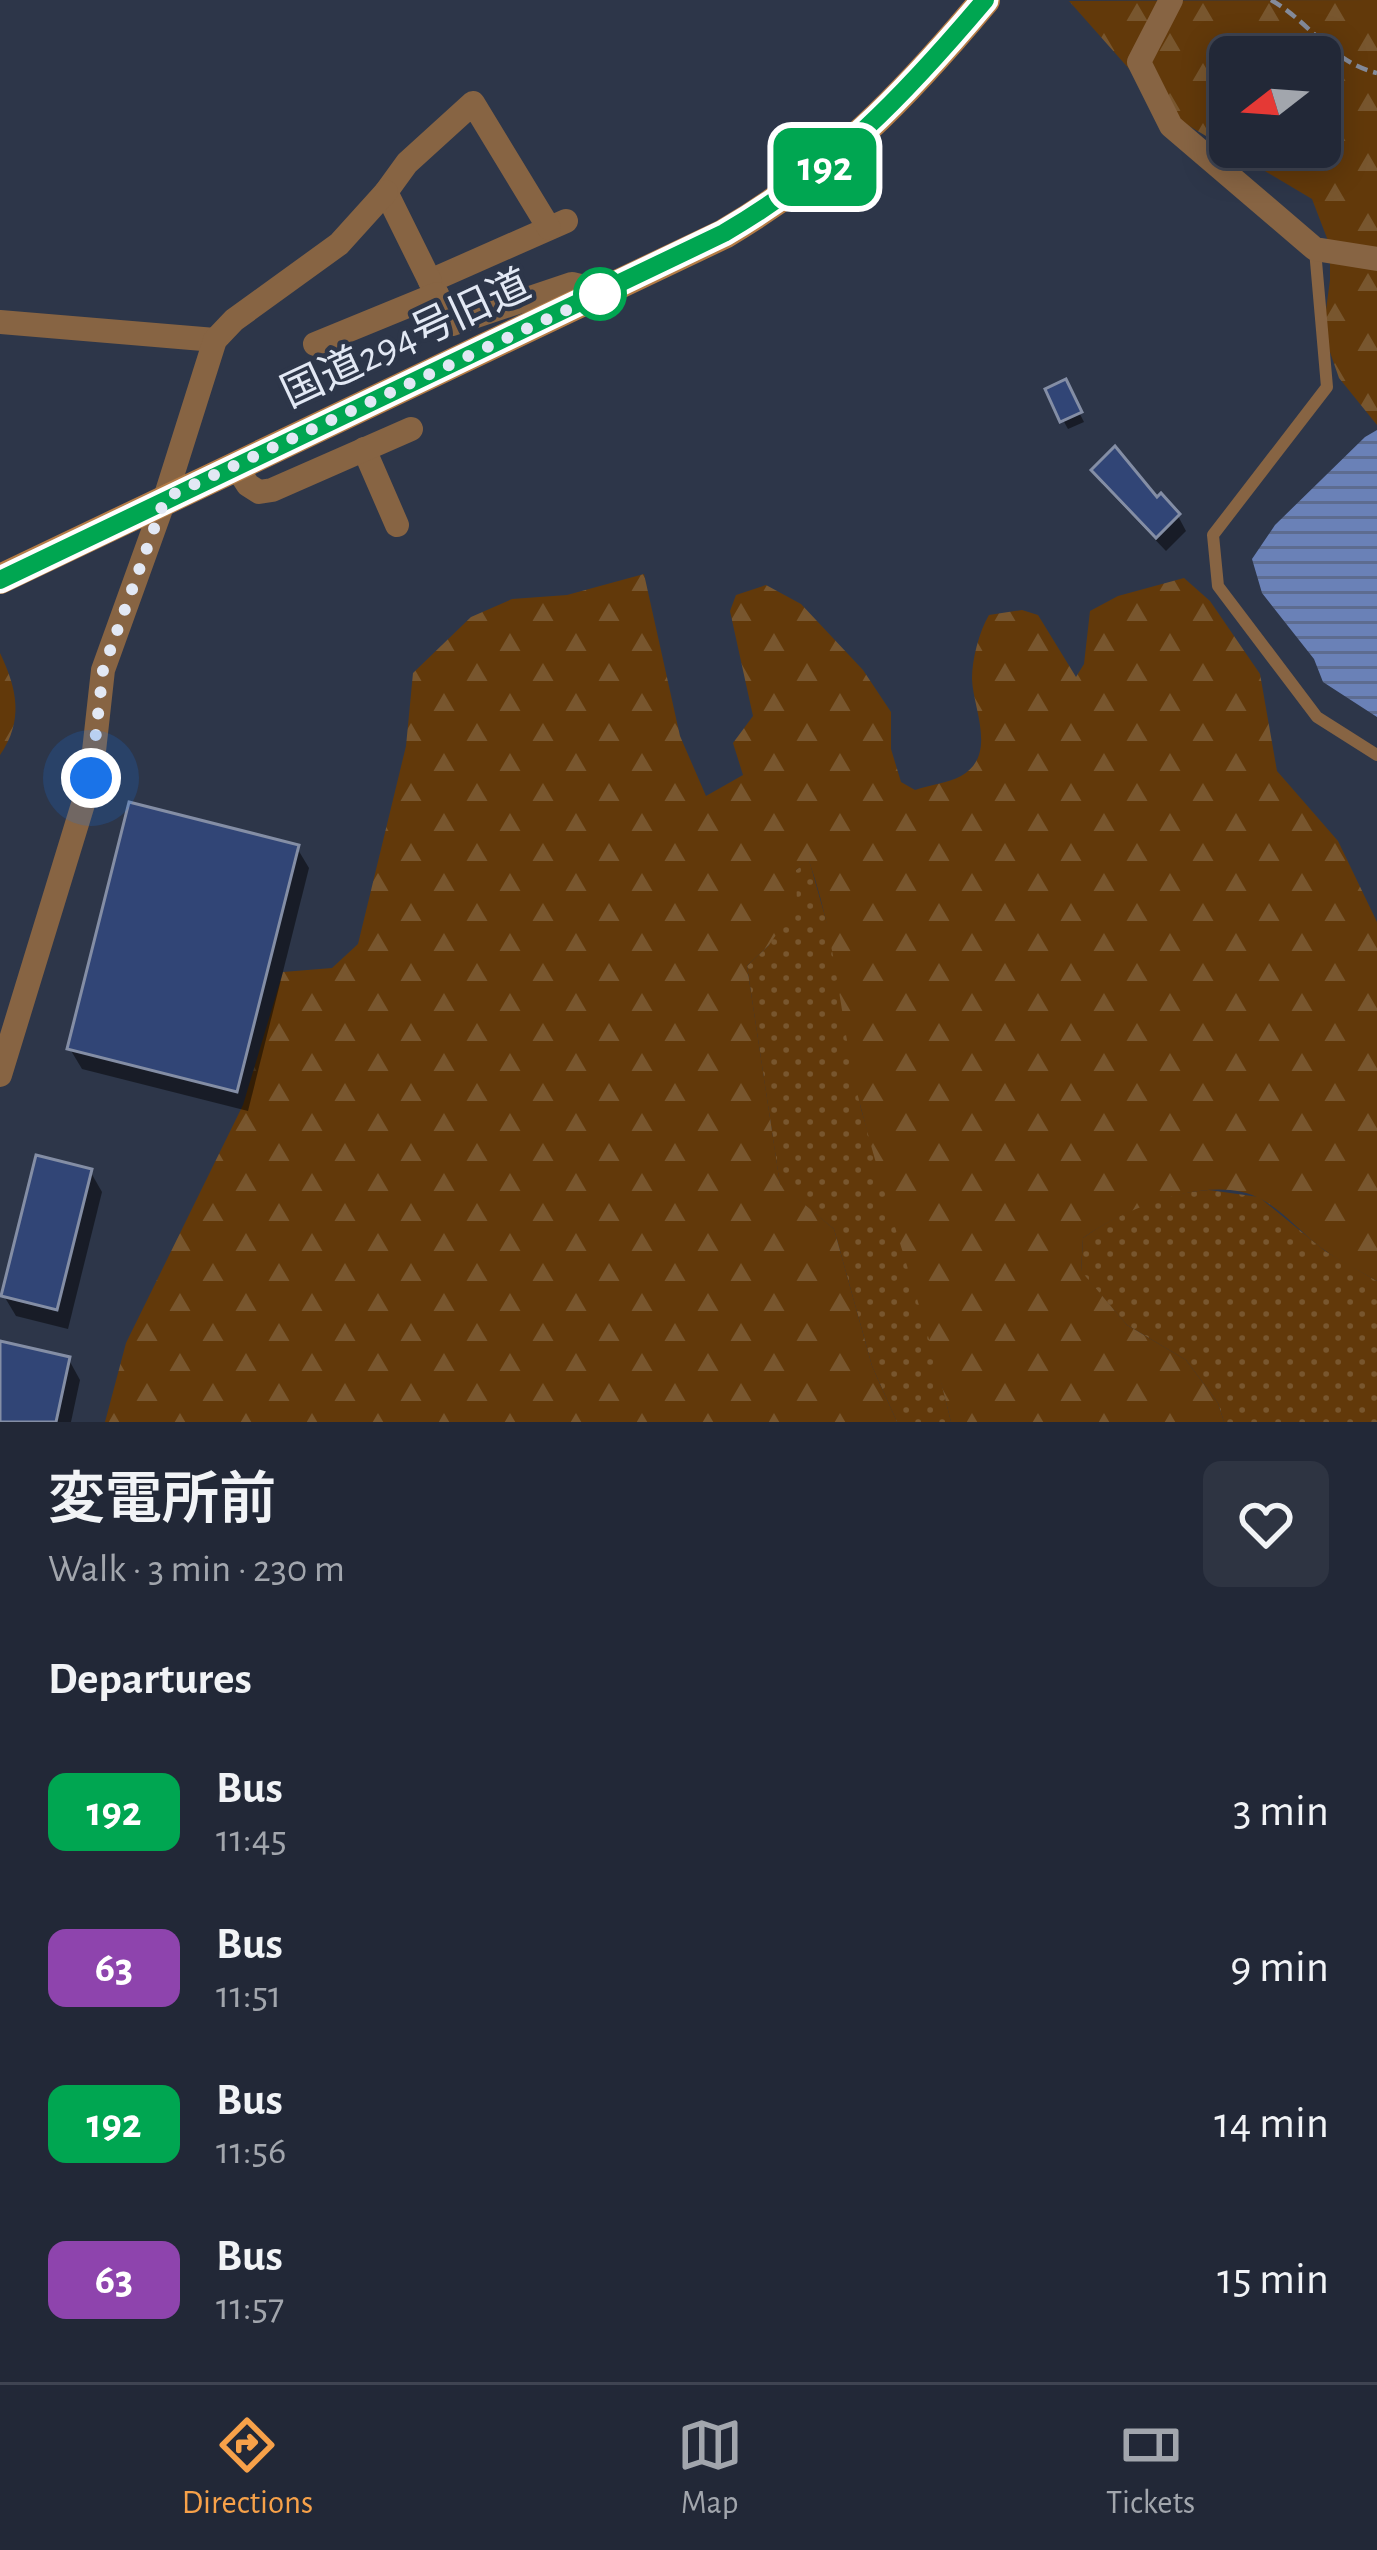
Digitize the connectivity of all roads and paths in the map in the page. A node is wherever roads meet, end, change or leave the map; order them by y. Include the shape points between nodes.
1 (985, 0) edge
2 (1171, 0) edge
3 (1271, 0) edge
4 (1377, 73) edge
5 (386, 192) junction
6 (1315, 249) junction
7 (1377, 260) edge
8 (433, 287) junction
9 (605, 292) junction
10 (0, 322) edge
11 (215, 340) junction
12 (315, 344) dead end
13 (411, 429) dead end
14 (364, 449) junction
15 (236, 466) junction
16 (165, 498) junction
17 (397, 525) dead end
18 (0, 580) edge
19 (1377, 755) edge
20 (0, 1075) edge

1 - 9 street, 国道294号旧道 via 824,168 724,233
2 - 6 street via 1139,62 1171,126
3 - 4 path via 1346,62
5 - 8 street
5 - 8 street via 473,103 558,224
5 - 11 street via 339,244
6 - 7 street
6 - 19 lane via 1327,387 1213,535 1218,586 1317,717
8 - 9 street via 452,324 572,284
8 - 12 street
9 - 15 street, 国道294号旧道
10 - 11 street
11 - 16 street
13 - 14 street
14 - 15 street via 259,492
14 - 17 street
15 - 16 street, 国道294号旧道
16 - 18 street, 国道294号旧道
16 - 20 street via 103,670 91,778

